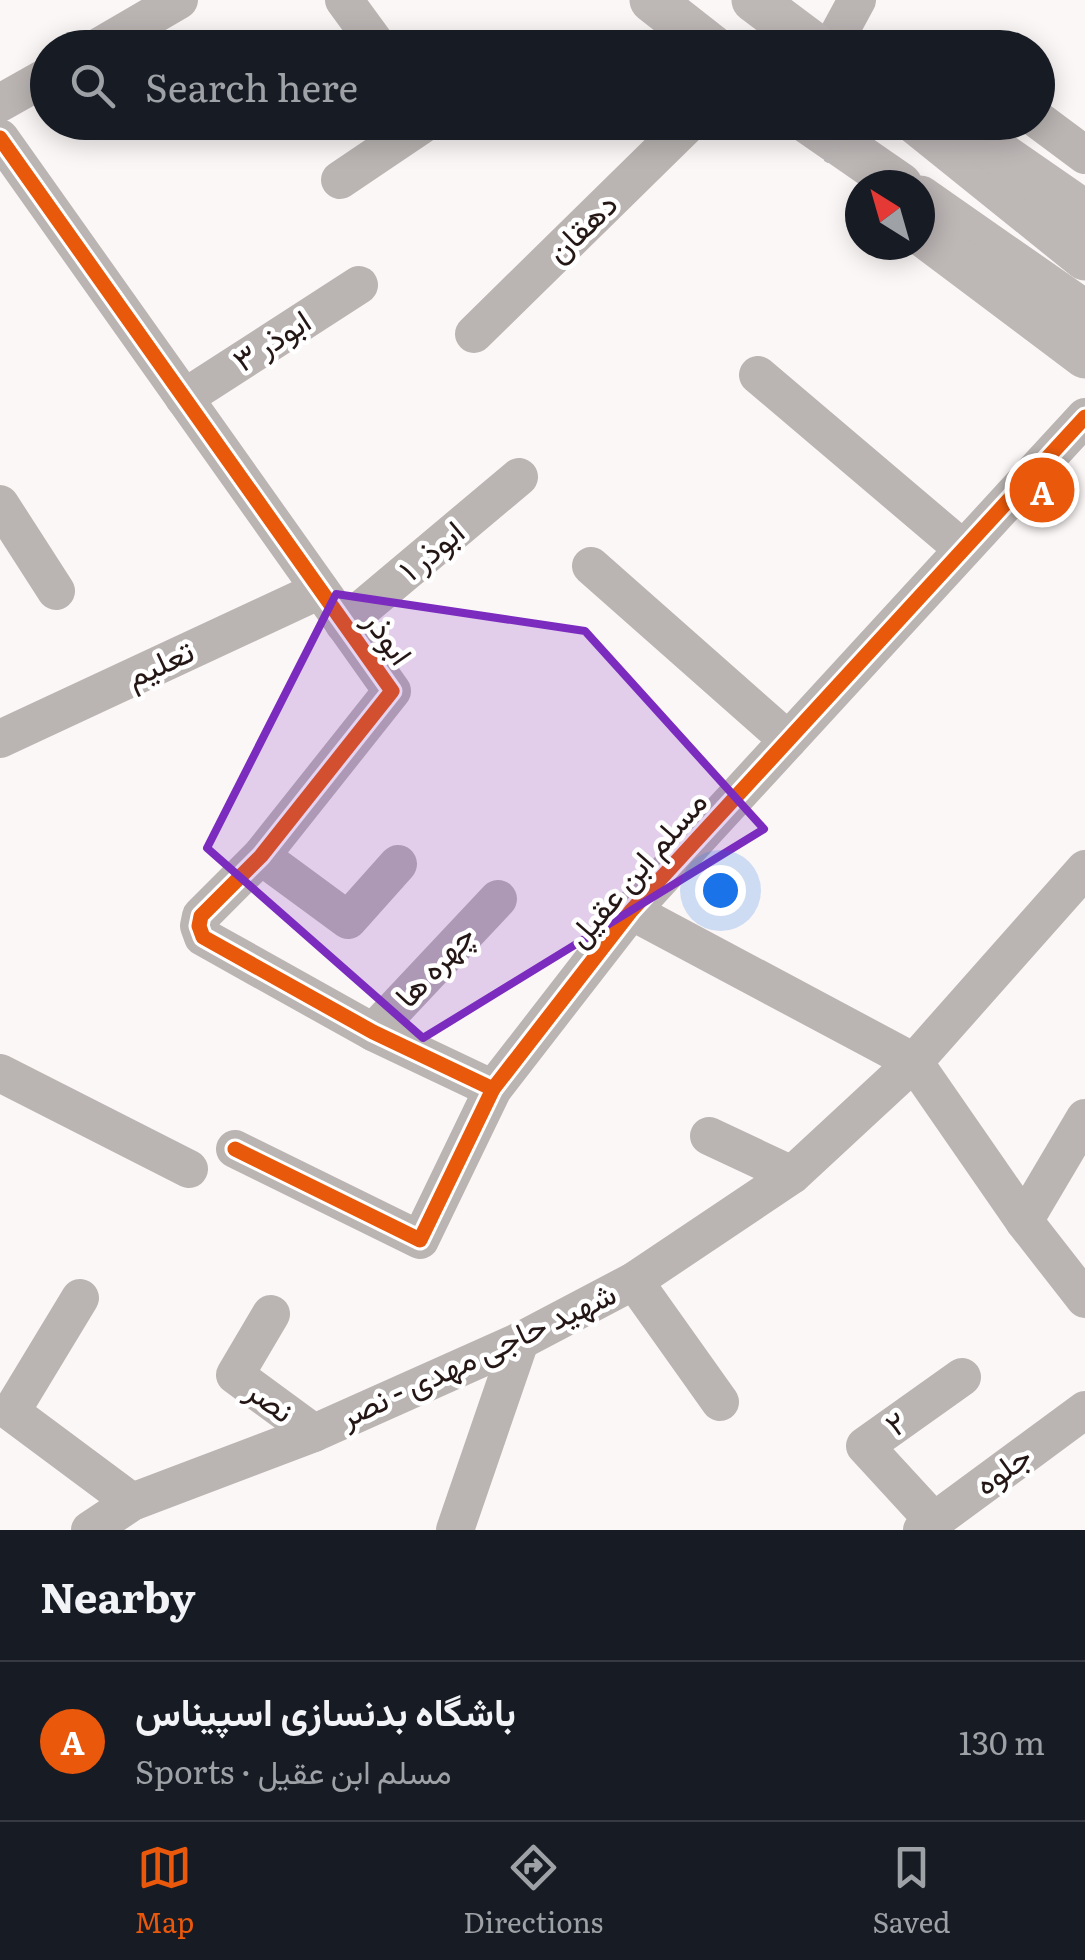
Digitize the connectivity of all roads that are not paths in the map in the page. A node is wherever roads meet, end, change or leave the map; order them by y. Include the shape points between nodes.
1 (179, 0) edge
2 (344, 0) edge
3 (652, 0) edge
4 (754, 0) edge
5 (857, 0) edge
6 (128, 30) edge
7 (366, 30) edge
8 (690, 30) edge
9 (794, 30) edge
10 (841, 30) edge
11 (30, 86) edge
12 (0, 104) edge
13 (1055, 133) edge
14 (0, 138) edge
15 (399, 140) edge
16 (672, 140) edge
17 (833, 140) edge
18 (835, 140) edge
19 (944, 140) edge
20 (975, 140) edge
21 (1085, 155) edge
22 (860, 170) edge
23 (878, 170) edge
24 (340, 180) dead end
25 (935, 208) edge
26 (1066, 220) edge
27 (935, 243) edge
28 (1085, 258) edge
29 (359, 284) dead end
30 (1085, 313) edge
31 (474, 334) dead end
32 (1085, 356) edge
33 (758, 375) dead end
34 (184, 398) junction
35 (1085, 417) edge
36 (519, 478) dead end
37 (1, 509) edge
38 (963, 549) junction
39 (591, 566) dead end
40 (320, 590) junction
41 (56, 591) dead end
42 (344, 624) junction
43 (0, 739) edge
44 (788, 740) junction
45 (260, 856) junction
46 (398, 864) dead end
47 (1085, 870) edge
48 (498, 900) dead end
49 (631, 911) junction
50 (373, 1032) junction
51 (914, 1062) junction
52 (0, 1074) edge
53 (493, 1089) junction
54 (1085, 1118) edge
55 (709, 1136) dead end
56 (235, 1149) dead end
57 (189, 1168) dead end
58 (792, 1175) junction
59 (1024, 1221) junction
60 (634, 1280) junction
61 (80, 1298) dead end
62 (1085, 1298) edge
63 (271, 1314) dead end
64 (520, 1342) junction
65 (962, 1378) dead end
66 (720, 1402) dead end
67 (1085, 1410) edge
68 (314, 1433) junction
69 (132, 1502) junction
70 (928, 1525) edge
71 (90, 1530) edge
72 (455, 1530) edge

1 - 6 street
2 - 7 street
3 - 8 main road
4 - 9 main road
5 - 10 street
11 - 12 street
13 - 21 street
14 - 34 street, ابوذر
15 - 24 street
16 - 31 street, دهقان
17 - 22 main road
18 - 23 main road
19 - 26 main road
20 - 26 main road
25 - 30 main road
26 - 28 main road
27 - 32 main road
29 - 34 street, ابوذر ۳
33 - 38 street
34 - 40 street, ابوذر
35 - 38 street, مسلم ابن عقیل
36 - 42 street, ابوذر ۱
37 - 41 street
38 - 44 street, مسلم ابن عقیل
39 - 44 street
40 - 42 street, ابوذر
40 - 43 street, تعلیم
42 - 45 street, ابوذر via 392,692
44 - 49 street, مسلم ابن عقیل
45 - 46 street via 348,920
45 - 50 street, ابوذر via 202,916 203,937
47 - 51 street, شهید حاجی مهدی - نصر
48 - 50 street, چهره ها
49 - 51 street
49 - 53 street, مسلم ابن عقیل
50 - 53 street, ابوذر
51 - 58 street, شهید حاجی مهدی - نصر
51 - 59 street
52 - 57 street
53 - 56 street, مسلم ابن عقیل via 420,1240
54 - 59 street
55 - 58 street
58 - 60 street, شهید حاجی مهدی - نصر
59 - 62 street
60 - 64 street, شهید حاجی مهدی - نصر
60 - 66 street
61 - 69 street via 11,1412
63 - 68 street, نصر via 234,1375
64 - 68 street, شهید حاجی مهدی - نصر
64 - 72 street
65 - 70 street, ۲ via 864,1446
67 - 70 street, جلوه
68 - 69 street, شهید حاجی مهدی - نصر
69 - 71 street, شهید حاجی مهدی - نصر

